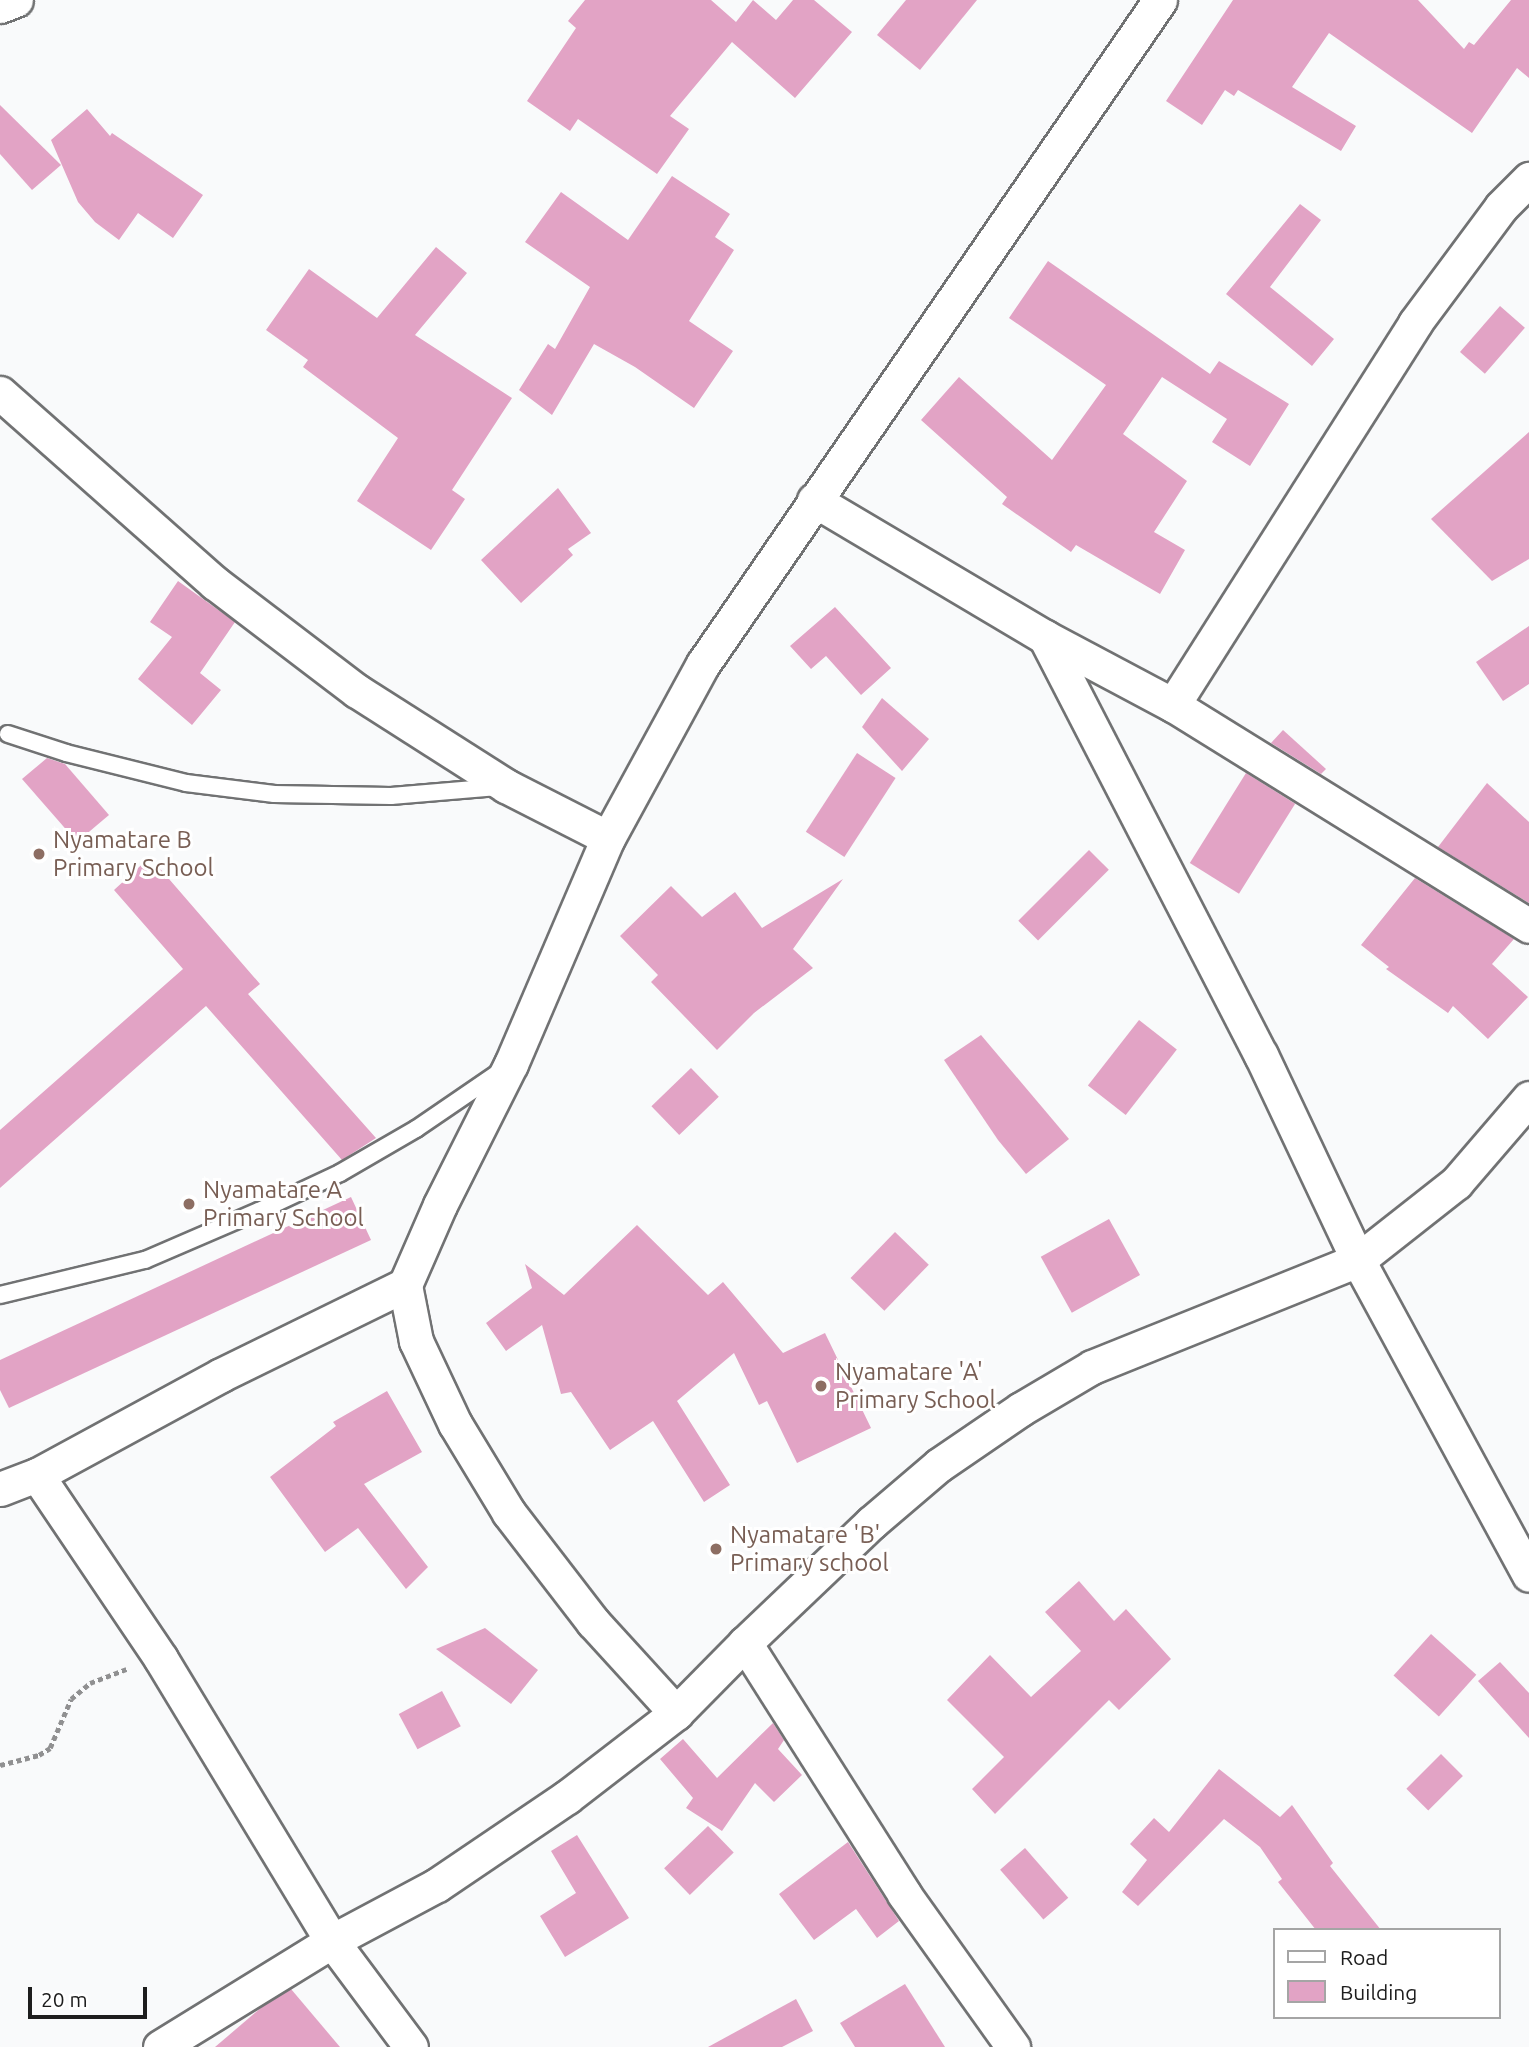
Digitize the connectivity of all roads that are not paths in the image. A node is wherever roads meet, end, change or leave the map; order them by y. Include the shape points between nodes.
1 (16, 0) edge
2 (1152, 3) edge
3 (0, 6) edge
4 (1529, 178) edge
5 (0, 393) edge
6 (814, 500) junction
7 (1045, 637) junction
8 (1173, 705) junction
9 (8, 734) dead end
10 (506, 786) junction
11 (608, 838) junction
12 (1529, 926) edge
13 (511, 1064) junction
14 (1529, 1098) edge
15 (1358, 1260) junction
16 (405, 1285) junction
17 (0, 1295) edge
18 (37, 1475) junction
19 (0, 1489) edge
20 (1527, 1565) edge
21 (745, 1643) junction
22 (676, 1713) junction
23 (332, 1941) junction
24 (160, 2047) edge
25 (411, 2047) edge
26 (1013, 2047) edge

1 - 3 street
2 - 6 street
4 - 8 street via 1501,207 1415,323
5 - 10 street via 215,583 357,691
6 - 7 street
6 - 11 street via 704,664
7 - 8 street
7 - 15 street via 1242,1018
8 - 12 street
9 - 10 lane via 186,783 274,794 391,796
10 - 11 street
11 - 13 street
13 - 16 street
13 - 17 lane via 416,1129 259,1212 145,1260
14 - 15 street via 1456,1183
15 - 20 street
15 - 21 street via 1092,1367 1021,1409 939,1465
16 - 18 street via 221,1375
16 - 22 street via 416,1342 455,1424 509,1513 593,1622
18 - 19 street
18 - 23 street via 161,1659
21 - 22 street
21 - 26 street via 904,1894
22 - 23 street via 567,1797 437,1885
23 - 24 street
23 - 25 street

